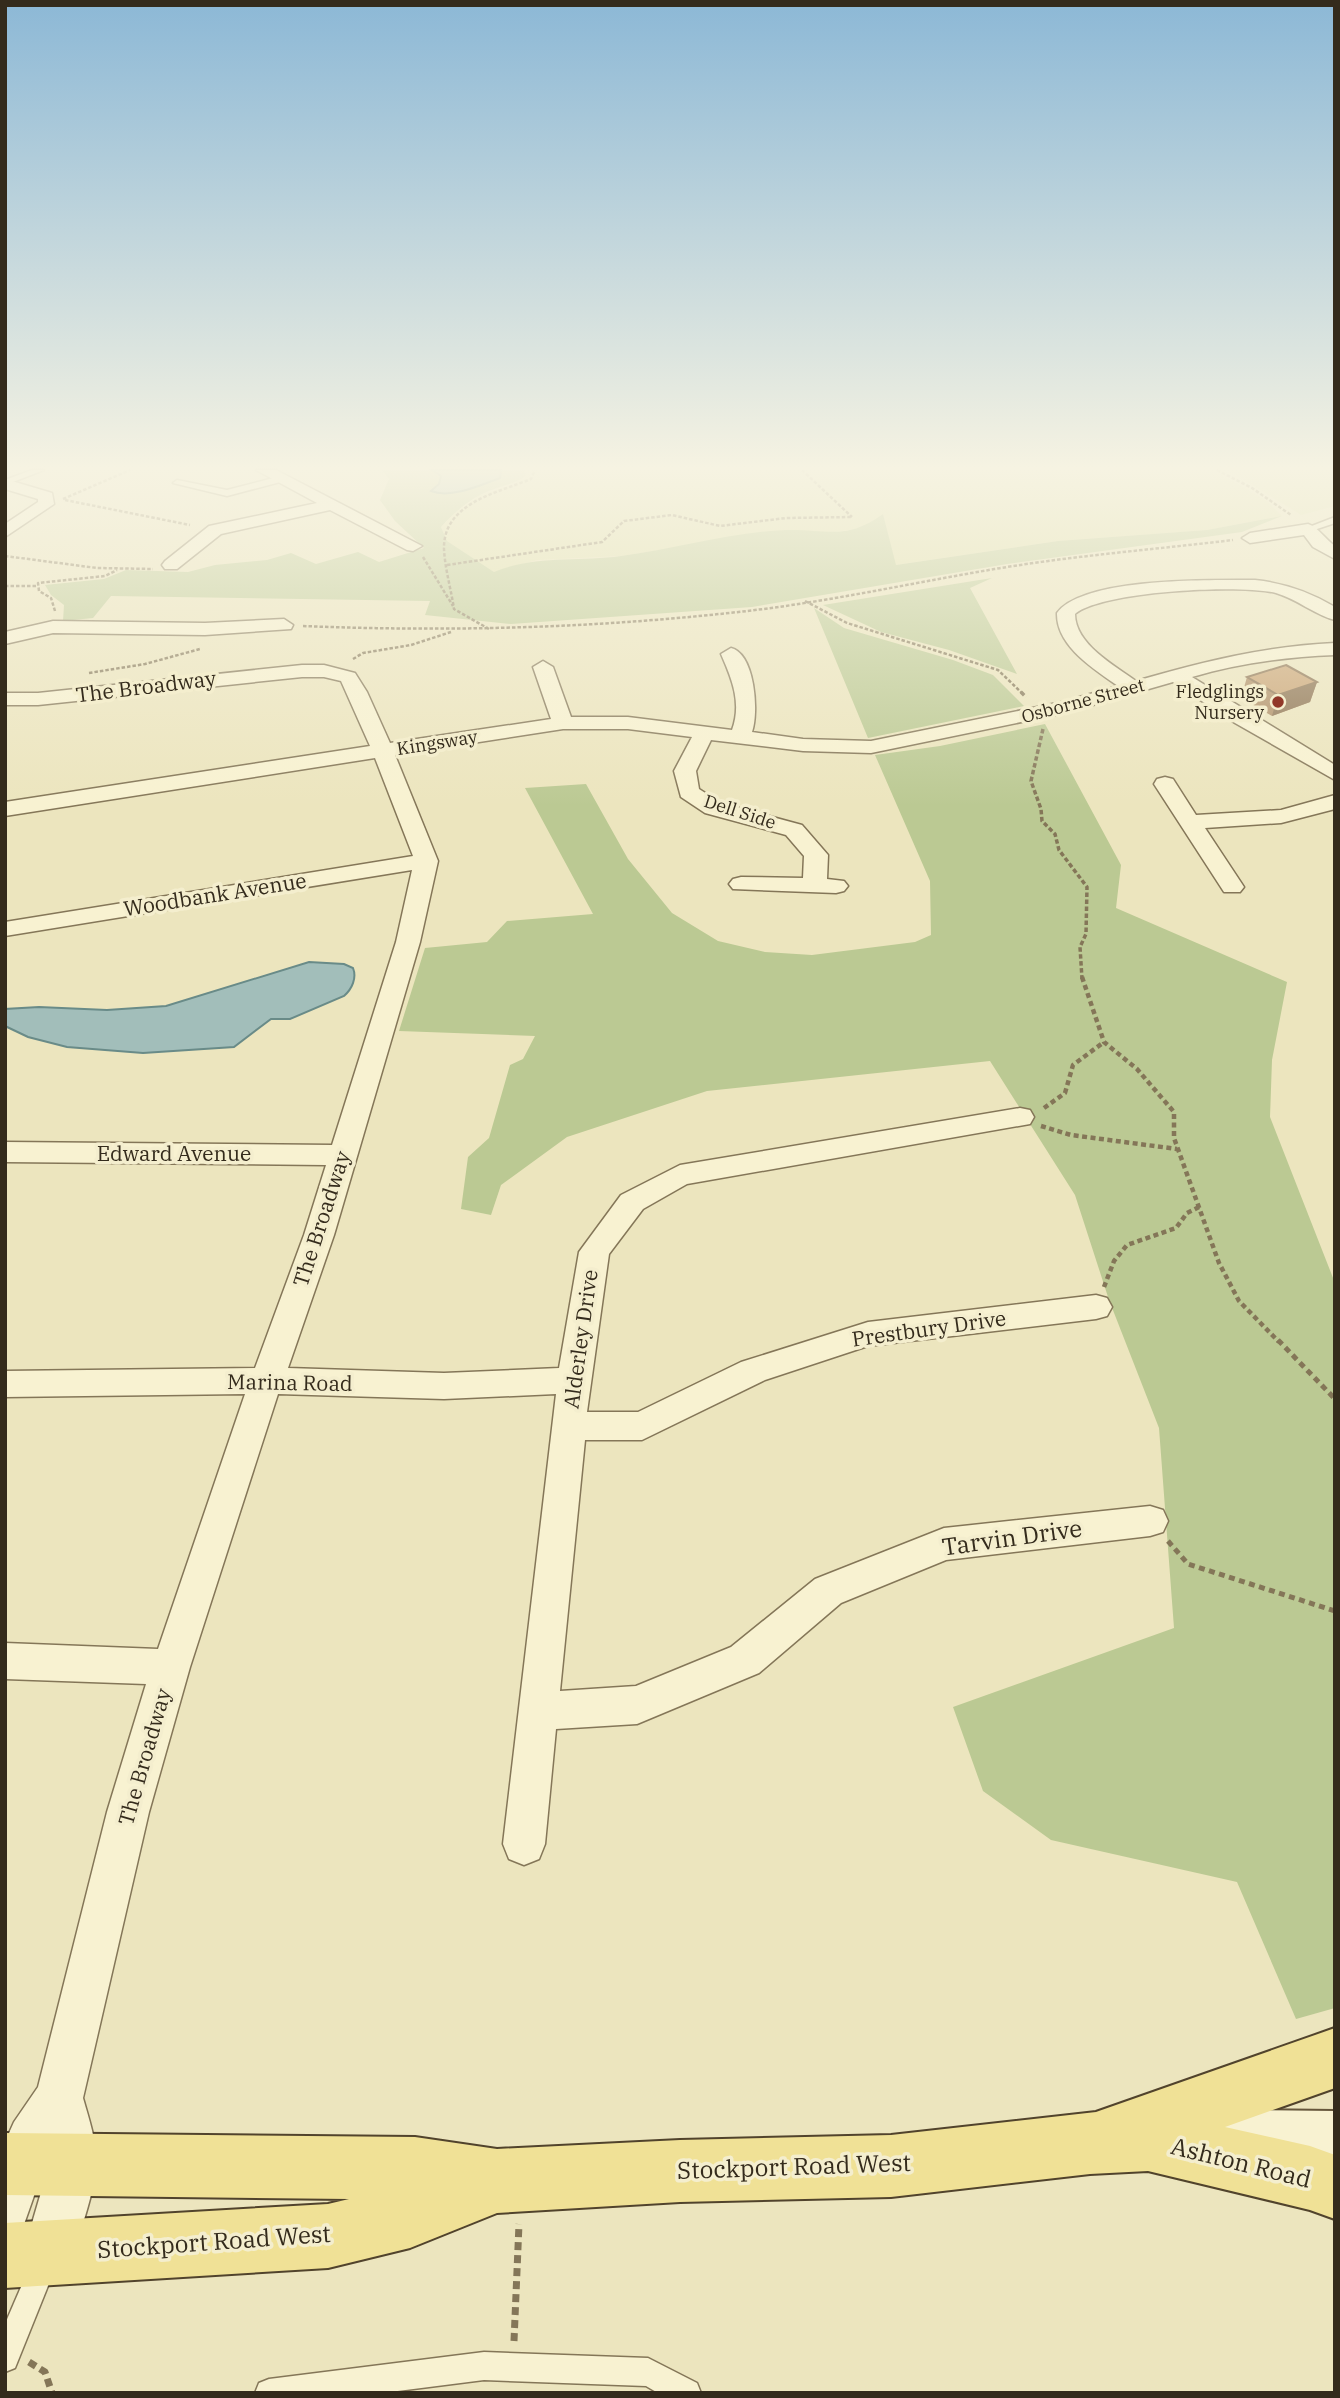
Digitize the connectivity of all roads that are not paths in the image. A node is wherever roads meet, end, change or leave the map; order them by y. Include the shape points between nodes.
1 (1335, 615) edge
2 (284, 625) road end
3 (5, 638) edge
4 (1335, 649) edge
5 (731, 654) dead end
6 (543, 667) dead end
7 (1175, 675) junction
8 (1135, 688) junction
9 (5, 699) edge
10 (563, 723) junction
11 (705, 732) junction
12 (740, 736) junction
13 (871, 747) joint
14 (383, 751) junction
15 (1335, 774) edge
16 (1165, 784) dead end
17 (1335, 802) edge
18 (5, 809) edge
19 (1190, 822) junction
20 (426, 861) junction
21 (741, 884) dead end
22 (1232, 887) dead end
23 (5, 929) edge
24 (1024, 1115) road end
25 (5, 1152) edge
26 (344, 1155) junction
27 (1096, 1307) road end
28 (574, 1380) junction
29 (267, 1381) junction
30 (5, 1384) edge
31 (569, 1426) junction
32 (1150, 1521) road end
33 (5, 1661) edge
34 (171, 1667) junction
35 (538, 1710) junction
36 (524, 1844) dead end
37 (1335, 2058) edge
38 (1119, 2141) junction
39 (1335, 2142) edge
40 (509, 2181) junction
41 (1335, 2187) edge
42 (26, 2203) edge
43 (7, 2354) edge
44 (269, 2393) edge
45 (687, 2393) edge

1 - 8 street via 1300,594 1249,584 1126,592 1071,605 1065,623 1075,640 1097,663
2 - 3 street via 53,627
4 - 7 street, Osborne Street via 1253,656
5 - 12 street via 748,699
6 - 10 street
7 - 8 street, Osborne Street
7 - 15 street
8 - 13 street, Osborne Street via 1044,712
9 - 14 street, The Broadway via 302,671 336,673 348,677
10 - 11 street, Kingsway via 628,723
10 - 14 street, Kingsway
11 - 12 street, Kingsway
11 - 21 street, Dell Side via 685,771 690,792 713,808 794,830 816,855 826,886
12 - 13 street, Kingsway via 803,745
14 - 18 street, Kingsway
14 - 20 street
16 - 19 street
17 - 19 street via 1267,821
19 - 22 street
20 - 23 street, Woodbank Avenue
20 - 26 street, The Broadway via 408,942
24 - 28 street, Alderley Drive via 680,1175 632,1202 594,1252
25 - 26 street, Edward Avenue
26 - 29 street, The Broadway
27 - 31 street, Prestbury Drive via 868,1334 753,1370 642,1426
28 - 29 street, Marina Road via 444,1386
28 - 31 street, Alderley Drive
29 - 30 street, Marina Road
29 - 34 street, The Broadway
31 - 35 street, Alderley Drive
32 - 35 street, Tarvin Drive via 944,1544 828,1591 746,1660 637,1705
33 - 34 street
34 - 42 street, The Broadway via 128,1812 59,2098 71,2141
35 - 36 street, Alderley Drive
37 - 38 main road, Stockport Road West
38 - 39 main road, Stockport Road West
38 - 40 main road, Stockport Road West via 891,2166
38 - 41 main road, Ashton Road via 1310,2178
40 - 42 main road, Stockport Road West via 415,2168
40 - 42 main road, Stockport Road West via 410,2216 328,2236
42 - 43 lane
44 - 45 lane via 484,2365 648,2372

